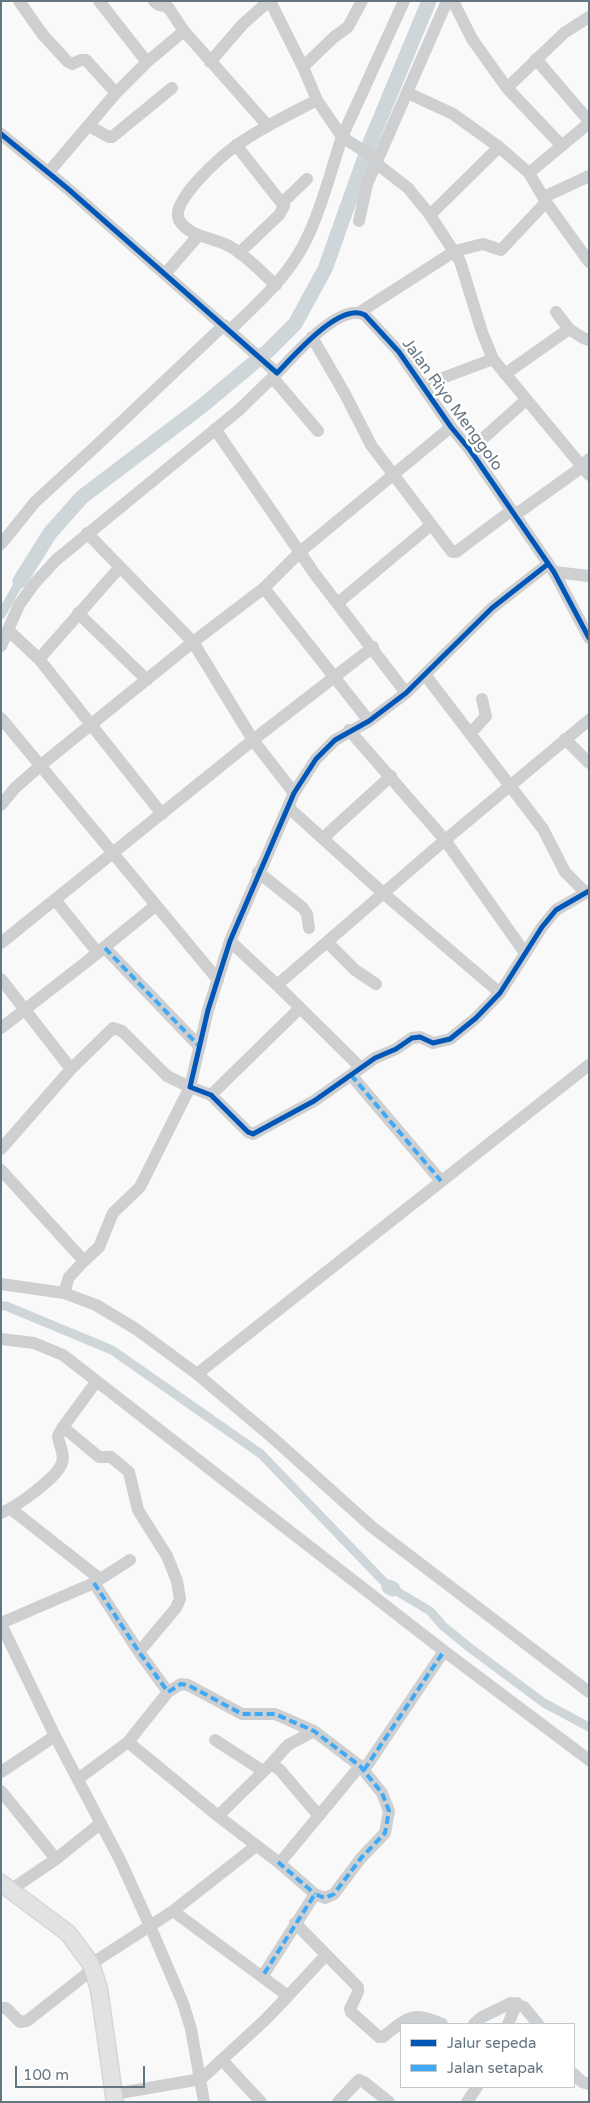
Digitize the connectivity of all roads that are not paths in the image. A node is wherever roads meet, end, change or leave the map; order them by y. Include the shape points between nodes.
1 (18, 1) edge
2 (99, 1) edge
3 (154, 1) edge
4 (270, 1) edge
5 (362, 1) edge
6 (404, 1) edge
7 (447, 1) edge
8 (452, 1) edge
9 (589, 17) edge
10 (184, 31) junction
11 (536, 59) junction
12 (146, 62) junction
13 (210, 62) junction
14 (303, 67) junction
15 (172, 88) dead end
16 (507, 88) junction
17 (116, 93) junction
18 (408, 93) junction
19 (317, 100) junction
20 (589, 122) edge
21 (89, 126) junction
22 (268, 126) junction
23 (1, 134) edge
24 (347, 140) junction
25 (236, 145) junction
26 (561, 145) junction
27 (500, 147) junction
28 (377, 160) junction
29 (48, 173) junction
30 (530, 173) junction
31 (589, 176) edge
32 (306, 179) dead end
33 (545, 200) junction
34 (282, 203) junction
35 (430, 215) junction
36 (360, 221) dead end
37 (198, 236) junction
38 (455, 251) junction
39 (239, 253) junction
40 (589, 262) edge
41 (165, 274) junction
42 (276, 285) junction
43 (360, 312) junction
44 (556, 312) dead end
45 (227, 328) junction
46 (569, 329) junction
47 (312, 337) junction
48 (589, 340) edge
49 (493, 359) junction
50 (275, 374) junction
51 (505, 374) junction
52 (424, 385) junction
53 (526, 400) junction
54 (451, 427) junction
55 (215, 429) junction
56 (318, 430) dead end
57 (470, 450) junction
58 (586, 467) edge
59 (393, 475) junction
60 (514, 513) junction
61 (431, 525) junction
62 (87, 534) junction
63 (1, 544) edge
64 (301, 551) junction
65 (120, 567) junction
66 (551, 568) junction
67 (589, 576) edge
68 (264, 588) junction
69 (338, 602) junction
70 (78, 613) junction
71 (8, 630) junction
72 (589, 638) edge
73 (193, 642) junction
74 (1, 646) edge
75 (372, 647) junction
76 (38, 659) junction
77 (426, 676) junction
78 (333, 677) junction
79 (147, 680) junction
80 (406, 693) junction
81 (482, 699) dead end
82 (1, 718) edge
83 (369, 720) junction
84 (589, 720) edge
85 (91, 725) junction
86 (349, 730) junction
87 (470, 734) junction
88 (565, 739) junction
89 (253, 740) junction
90 (589, 763) edge
91 (41, 765) junction
92 (391, 776) junction
93 (511, 785) junction
94 (294, 793) junction
95 (1, 805) edge
96 (289, 808) junction
97 (162, 814) junction
98 (323, 838) junction
99 (445, 840) junction
100 (112, 854) junction
101 (258, 872) junction
102 (587, 892) edge
103 (383, 893) junction
104 (56, 900) junction
105 (155, 906) junction
106 (309, 928) dead end
107 (230, 941) junction
108 (327, 942) junction
109 (1, 943) edge
110 (101, 950) junction
111 (525, 953) junction
112 (1, 979) edge
113 (218, 980) junction
114 (376, 984) dead end
115 (277, 985) junction
116 (500, 992) junction
117 (300, 1008) junction
118 (24, 1011) junction
119 (1, 1028) edge
120 (199, 1046) junction
121 (589, 1065) edge
122 (71, 1069) junction
123 (356, 1072) junction
124 (190, 1088) junction
125 (211, 1095) junction
126 (1, 1149) edge
127 (1, 1170) edge
128 (441, 1181) junction
129 (84, 1262) junction
130 (1, 1284) edge
131 (64, 1293) junction
132 (1, 1339) edge
133 (197, 1374) junction
134 (96, 1382) junction
135 (62, 1427) junction
136 (6, 1511) edge
137 (130, 1560) dead end
138 (97, 1581) junction
139 (1, 1624) edge
140 (444, 1651) junction
141 (139, 1652) junction
142 (168, 1692) junction
143 (589, 1692) edge
144 (314, 1731) junction
145 (55, 1736) junction
146 (215, 1740) dead end
147 (128, 1742) junction
148 (587, 1755) edge
149 (362, 1768) junction
150 (266, 1769) junction
151 (1, 1772) edge
152 (78, 1778) junction
153 (1, 1791) edge
154 (218, 1816) junction
155 (319, 1816) junction
156 (101, 1823) junction
157 (256, 1846) junction
158 (56, 1859) junction
159 (278, 1862) junction
160 (5, 1887) edge
161 (315, 1894) junction
162 (173, 1910) junction
163 (295, 1923) junction
164 (150, 1926) junction
165 (326, 1955) junction
166 (92, 1967) junction
167 (262, 1977) junction
168 (288, 1996) junction
169 (517, 2003) junction
170 (1, 2008) edge
171 (404, 2023) edge
172 (439, 2023) edge
173 (476, 2023) edge
174 (508, 2023) edge
175 (537, 2023) edge
176 (400, 2026) edge
177 (222, 2060) junction
178 (575, 2075) edge
179 (201, 2080) junction
180 (589, 2084) edge
181 (476, 2088) edge
182 (114, 2098) edge
183 (204, 2102) edge
184 (261, 2102) edge
185 (338, 2102) edge
186 (389, 2102) edge
187 (467, 2102) edge

1 - 17 street via 68,62 85,60
2 - 12 street
3 - 10 street via 168,7
4 - 13 street via 243,24
4 - 14 street
5 - 14 street via 348,27
6 - 24 street
7 - 18 street
8 - 16 street via 472,39
9 - 11 street
10 - 12 street
10 - 13 street
11 - 16 street
11 - 20 street
12 - 17 street
13 - 22 street
14 - 19 street
15 - 21 street via 112,137
16 - 26 street
17 - 21 street
18 - 27 street via 453,114
18 - 28 street
19 - 22 street
19 - 24 street
20 - 26 street
21 - 29 street
22 - 25 street
23 - 29 street
24 - 28 street
24 - 42 street via 308,237
25 - 34 street
25 - 37 street via 193,185 180,205 178,218
26 - 30 street
27 - 30 street
27 - 35 street
28 - 35 street via 408,188
28 - 36 street via 367,184
29 - 41 street
30 - 33 street
31 - 33 street
32 - 34 street
33 - 38 street via 500,250 483,244
33 - 40 street
34 - 39 street via 284,207 279,214
35 - 38 street
37 - 39 street
37 - 41 street
38 - 43 street
38 - 49 street
39 - 42 street
41 - 45 street
42 - 45 street
43 - 47 street via 339,318
43 - 52 street, Jalan Riyo Menggolo via 374,323
44 - 46 street
45 - 50 street
45 - 63 street via 38,498
46 - 48 street
46 - 51 street
47 - 50 street
47 - 59 street via 371,445
49 - 51 street
49 - 52 street
50 - 55 street
50 - 56 street
51 - 53 street
52 - 54 street, Jalan Riyo Menggolo
53 - 57 street
53 - 58 street
54 - 57 street, Jalan Riyo Menggolo
54 - 59 street
55 - 62 street
55 - 64 street
57 - 60 street, Jalan Riyo Menggolo
58 - 60 street
59 - 61 street
59 - 64 street
60 - 61 street via 454,553
60 - 66 street, Jalan Riyo Menggolo
61 - 69 street
62 - 65 street
62 - 71 street via 34,584 19,605
64 - 68 street
64 - 69 street
65 - 70 street
65 - 73 street
66 - 67 street
66 - 72 street, Jalan Riyo Menggolo
66 - 77 street via 492,608
68 - 73 street
68 - 78 street
69 - 75 street
70 - 76 street
70 - 79 street
71 - 74 street
71 - 76 street
73 - 79 street
73 - 89 street
75 - 78 street
75 - 80 street
76 - 85 street
77 - 80 street
77 - 87 street
78 - 83 street
78 - 89 street
79 - 85 street
80 - 83 street
81 - 87 street via 486,716
82 - 91 street
83 - 86 street
84 - 88 street
85 - 91 street
85 - 97 street
86 - 92 street
86 - 94 street via 321,752
87 - 93 street
88 - 90 street
88 - 93 street
89 - 94 street
89 - 97 street
91 - 95 street
91 - 100 street
92 - 98 street
92 - 99 street
93 - 99 street
93 - 102 street via 549,838 565,872
94 - 96 street
96 - 98 street
96 - 101 street
97 - 100 street
98 - 103 street
99 - 103 street
99 - 111 street
100 - 104 street
100 - 105 street
101 - 106 street via 303,908
101 - 107 street
102 - 111 street via 556,910
103 - 108 street
103 - 116 street
104 - 109 street
104 - 110 street
105 - 110 street
105 - 113 street
107 - 113 street
107 - 115 street
108 - 114 street via 355,970
108 - 115 street
110 - 118 street
110 - 120 street
111 - 116 street
112 - 118 street
113 - 120 street
115 - 117 street
116 - 123 street via 476,1018 447,1040 433,1042 412,1038
117 - 123 street
117 - 125 street
118 - 119 street
118 - 122 street
120 - 124 street
121 - 128 street
122 - 124 street via 114,1028 122,1031 167,1076
122 - 126 street
123 - 125 street via 314,1101 253,1134
123 - 128 street
124 - 125 street
124 - 129 street via 140,1187 113,1213 98,1246
127 - 129 street
128 - 133 street
129 - 131 street via 69,1277
130 - 131 street
131 - 133 street via 96,1305
132 - 134 street via 46,1346 63,1355
133 - 143 street via 372,1527
134 - 135 street
134 - 140 street
135 - 136 street via 58,1436 63,1453 62,1465 37,1490
135 - 141 street via 99,1457 111,1457 129,1472 138,1510 167,1556 177,1581 180,1599 176,1608
136 - 138 street
137 - 138 street
138 - 139 street
138 - 141 street
139 - 145 street
140 - 148 street
140 - 149 street
141 - 142 street
142 - 144 street via 188,1684 242,1714 275,1714
142 - 147 street
144 - 149 street
144 - 150 street via 288,1745
145 - 151 street
145 - 152 street
146 - 150 street
147 - 152 street
147 - 154 street
149 - 155 street
149 - 161 street via 387,1803 385,1833 334,1894 325,1898
150 - 154 street
150 - 155 street via 278,1767
152 - 156 street
153 - 158 street
154 - 157 street
155 - 159 street
156 - 158 street
156 - 164 street
157 - 159 street
157 - 162 street
158 - 160 street
159 - 161 street
160 - 166 main road via 68,1933
161 - 163 street
162 - 164 street
162 - 167 street
163 - 165 street
163 - 167 street
164 - 166 street
164 - 179 street via 183,2003
165 - 168 street
165 - 176 street via 359,1988 351,2012 380,2037 384,2038
166 - 170 street via 26,2021 20,2022 6,2008
166 - 182 main road via 99,1989
167 - 168 street
168 - 177 street
169 - 173 street via 505,2004
169 - 174 street
169 - 175 street
171 - 172 street via 414,2016
177 - 179 street
177 - 184 street
178 - 180 street
179 - 182 street
179 - 183 street
181 - 187 street
185 - 186 street via 361,2080

